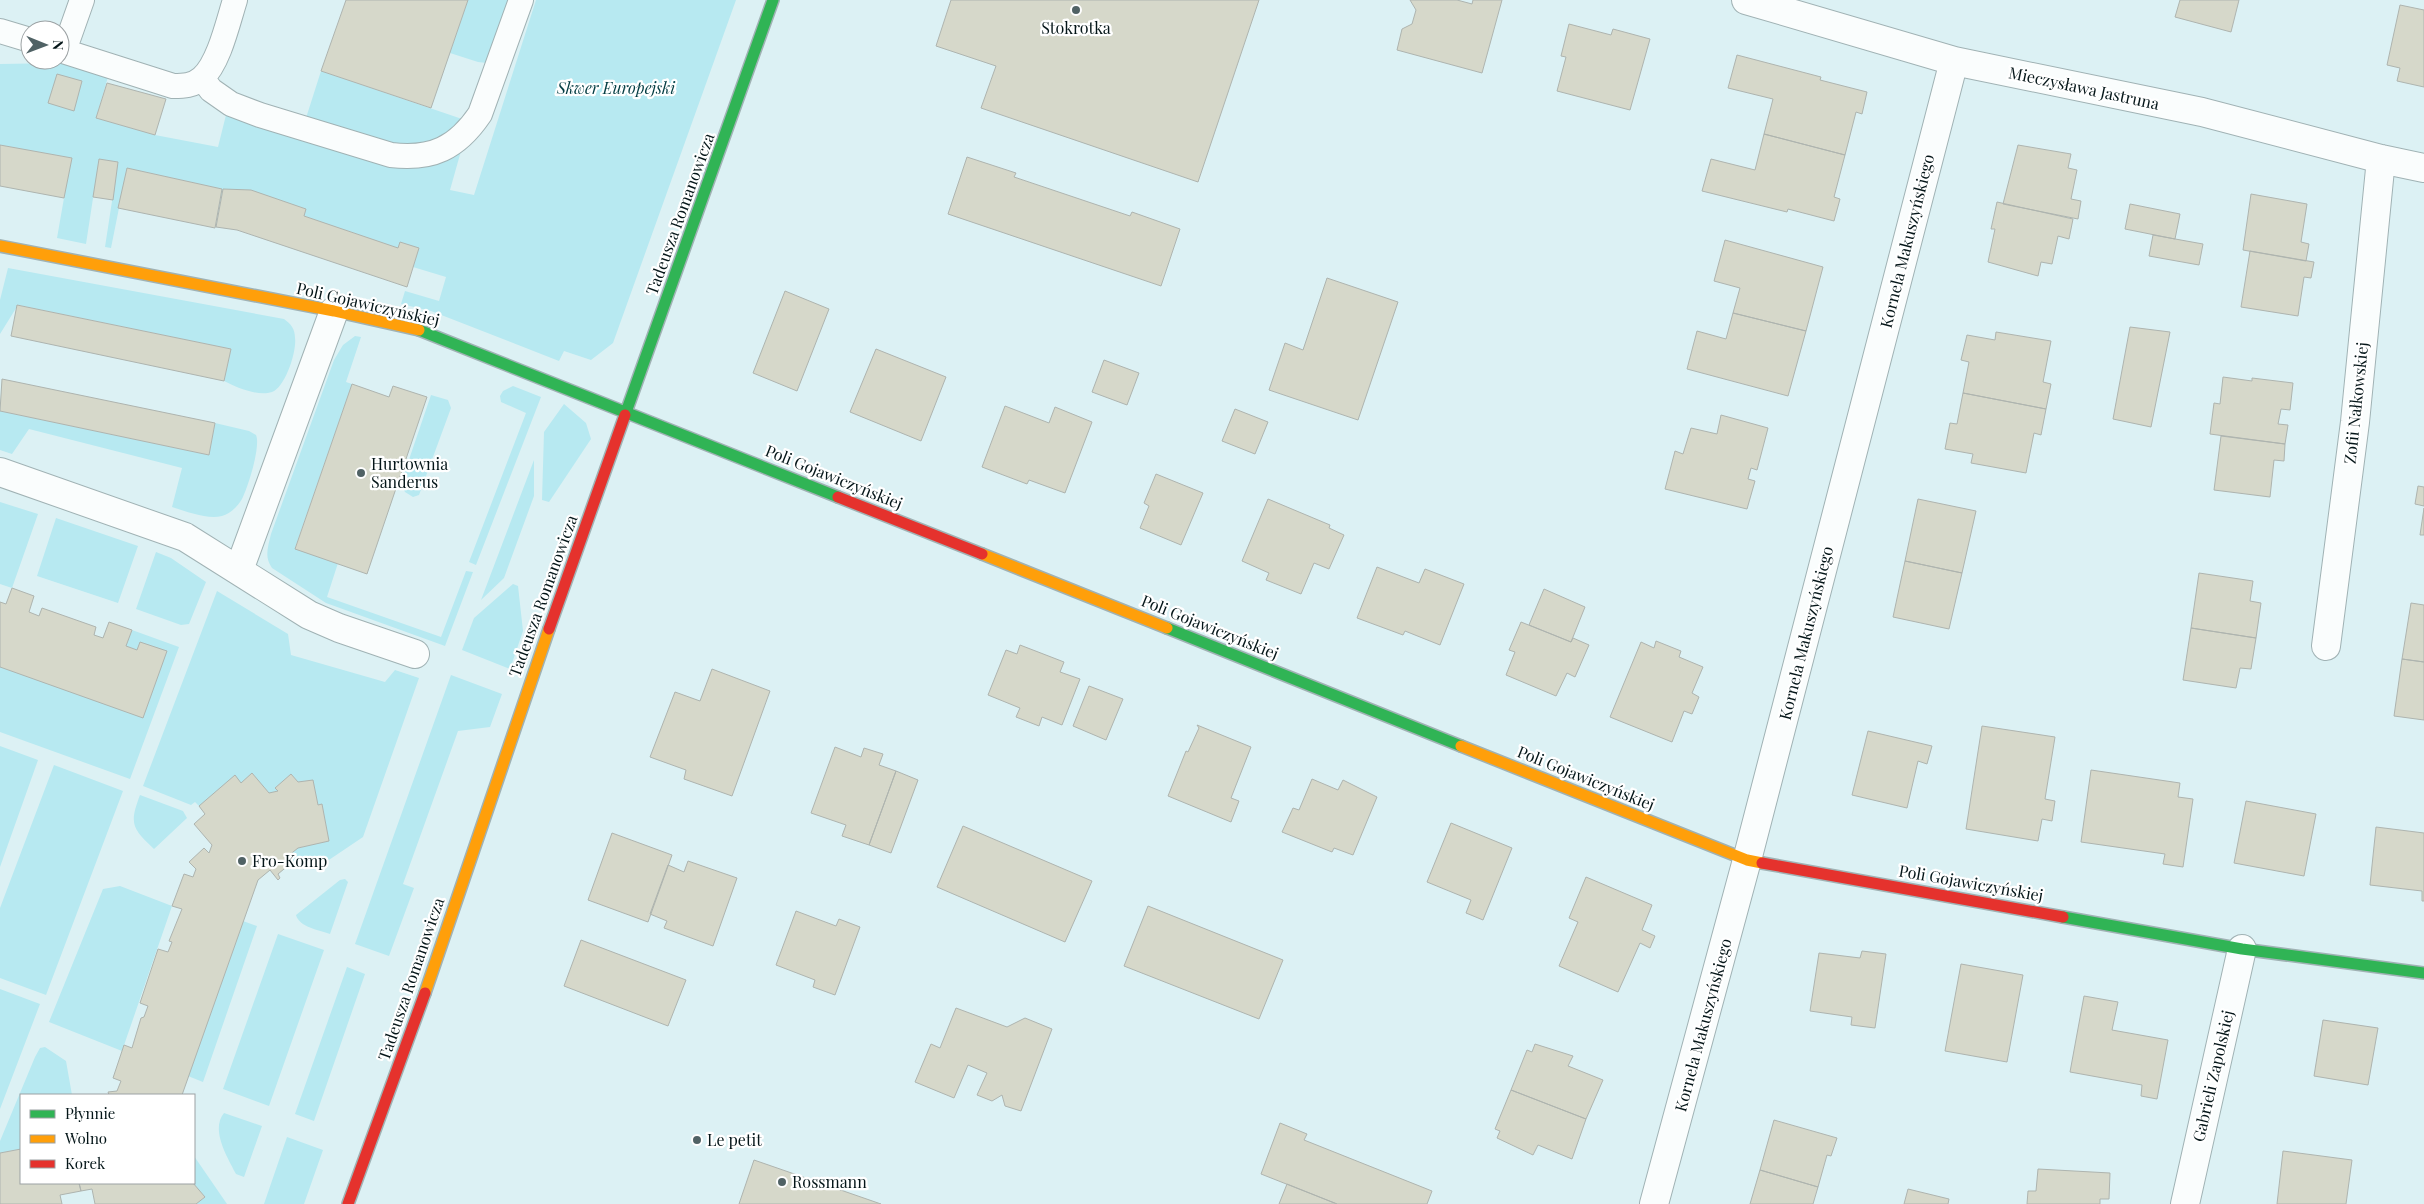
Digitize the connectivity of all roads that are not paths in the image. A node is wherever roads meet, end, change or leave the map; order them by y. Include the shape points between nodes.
1 (82, 0) edge
2 (236, 0) edge
3 (522, 0) edge
4 (773, 0) edge
5 (1746, 0) edge
6 (0, 31) edge
7 (70, 31) edge
8 (20, 37) edge
9 (70, 54) edge
10 (1954, 61) junction
11 (202, 78) junction
12 (2382, 159) junction
13 (2424, 168) edge
14 (0, 246) edge
15 (334, 311) junction
16 (626, 412) junction
17 (0, 472) edge
18 (239, 570) junction
19 (2326, 646) dead end
20 (415, 654) dead end
21 (1747, 860) junction
22 (2242, 949) junction
23 (2424, 973) edge
24 (348, 1204) edge
25 (1654, 1204) edge
26 (2185, 1204) edge

1 - 7 lane
2 - 11 lane via 213,63
3 - 11 lane via 480,114 459,139 434,154 391,155 260,116 231,104 211,90
4 - 16 street, Tadeusza Romanowicza
5 - 10 street, Mieczysława Jastruna
6 - 8 lane
9 - 11 lane via 172,86 187,86
10 - 12 street, Mieczysława Jastruna via 2202,112
10 - 21 street, Kornela Makuszyńskiego
12 - 13 street, Mieczysława Jastruna
12 - 19 street, Zofii Nałkowskiej via 2355,422
14 - 15 street, Poli Gojawiczyńskiej
15 - 16 street, Poli Gojawiczyńskiej via 424,331
15 - 18 street
16 - 21 street, Poli Gojawiczyńskiej
16 - 24 street, Tadeusza Romanowicza via 526,693 431,976
17 - 18 street via 185,537
18 - 20 street via 309,615
21 - 22 street, Poli Gojawiczyńskiej
21 - 25 street, Kornela Makuszyńskiego
22 - 23 street, Poli Gojawiczyńskiej
22 - 26 street, Gabrieli Zapolskiej

